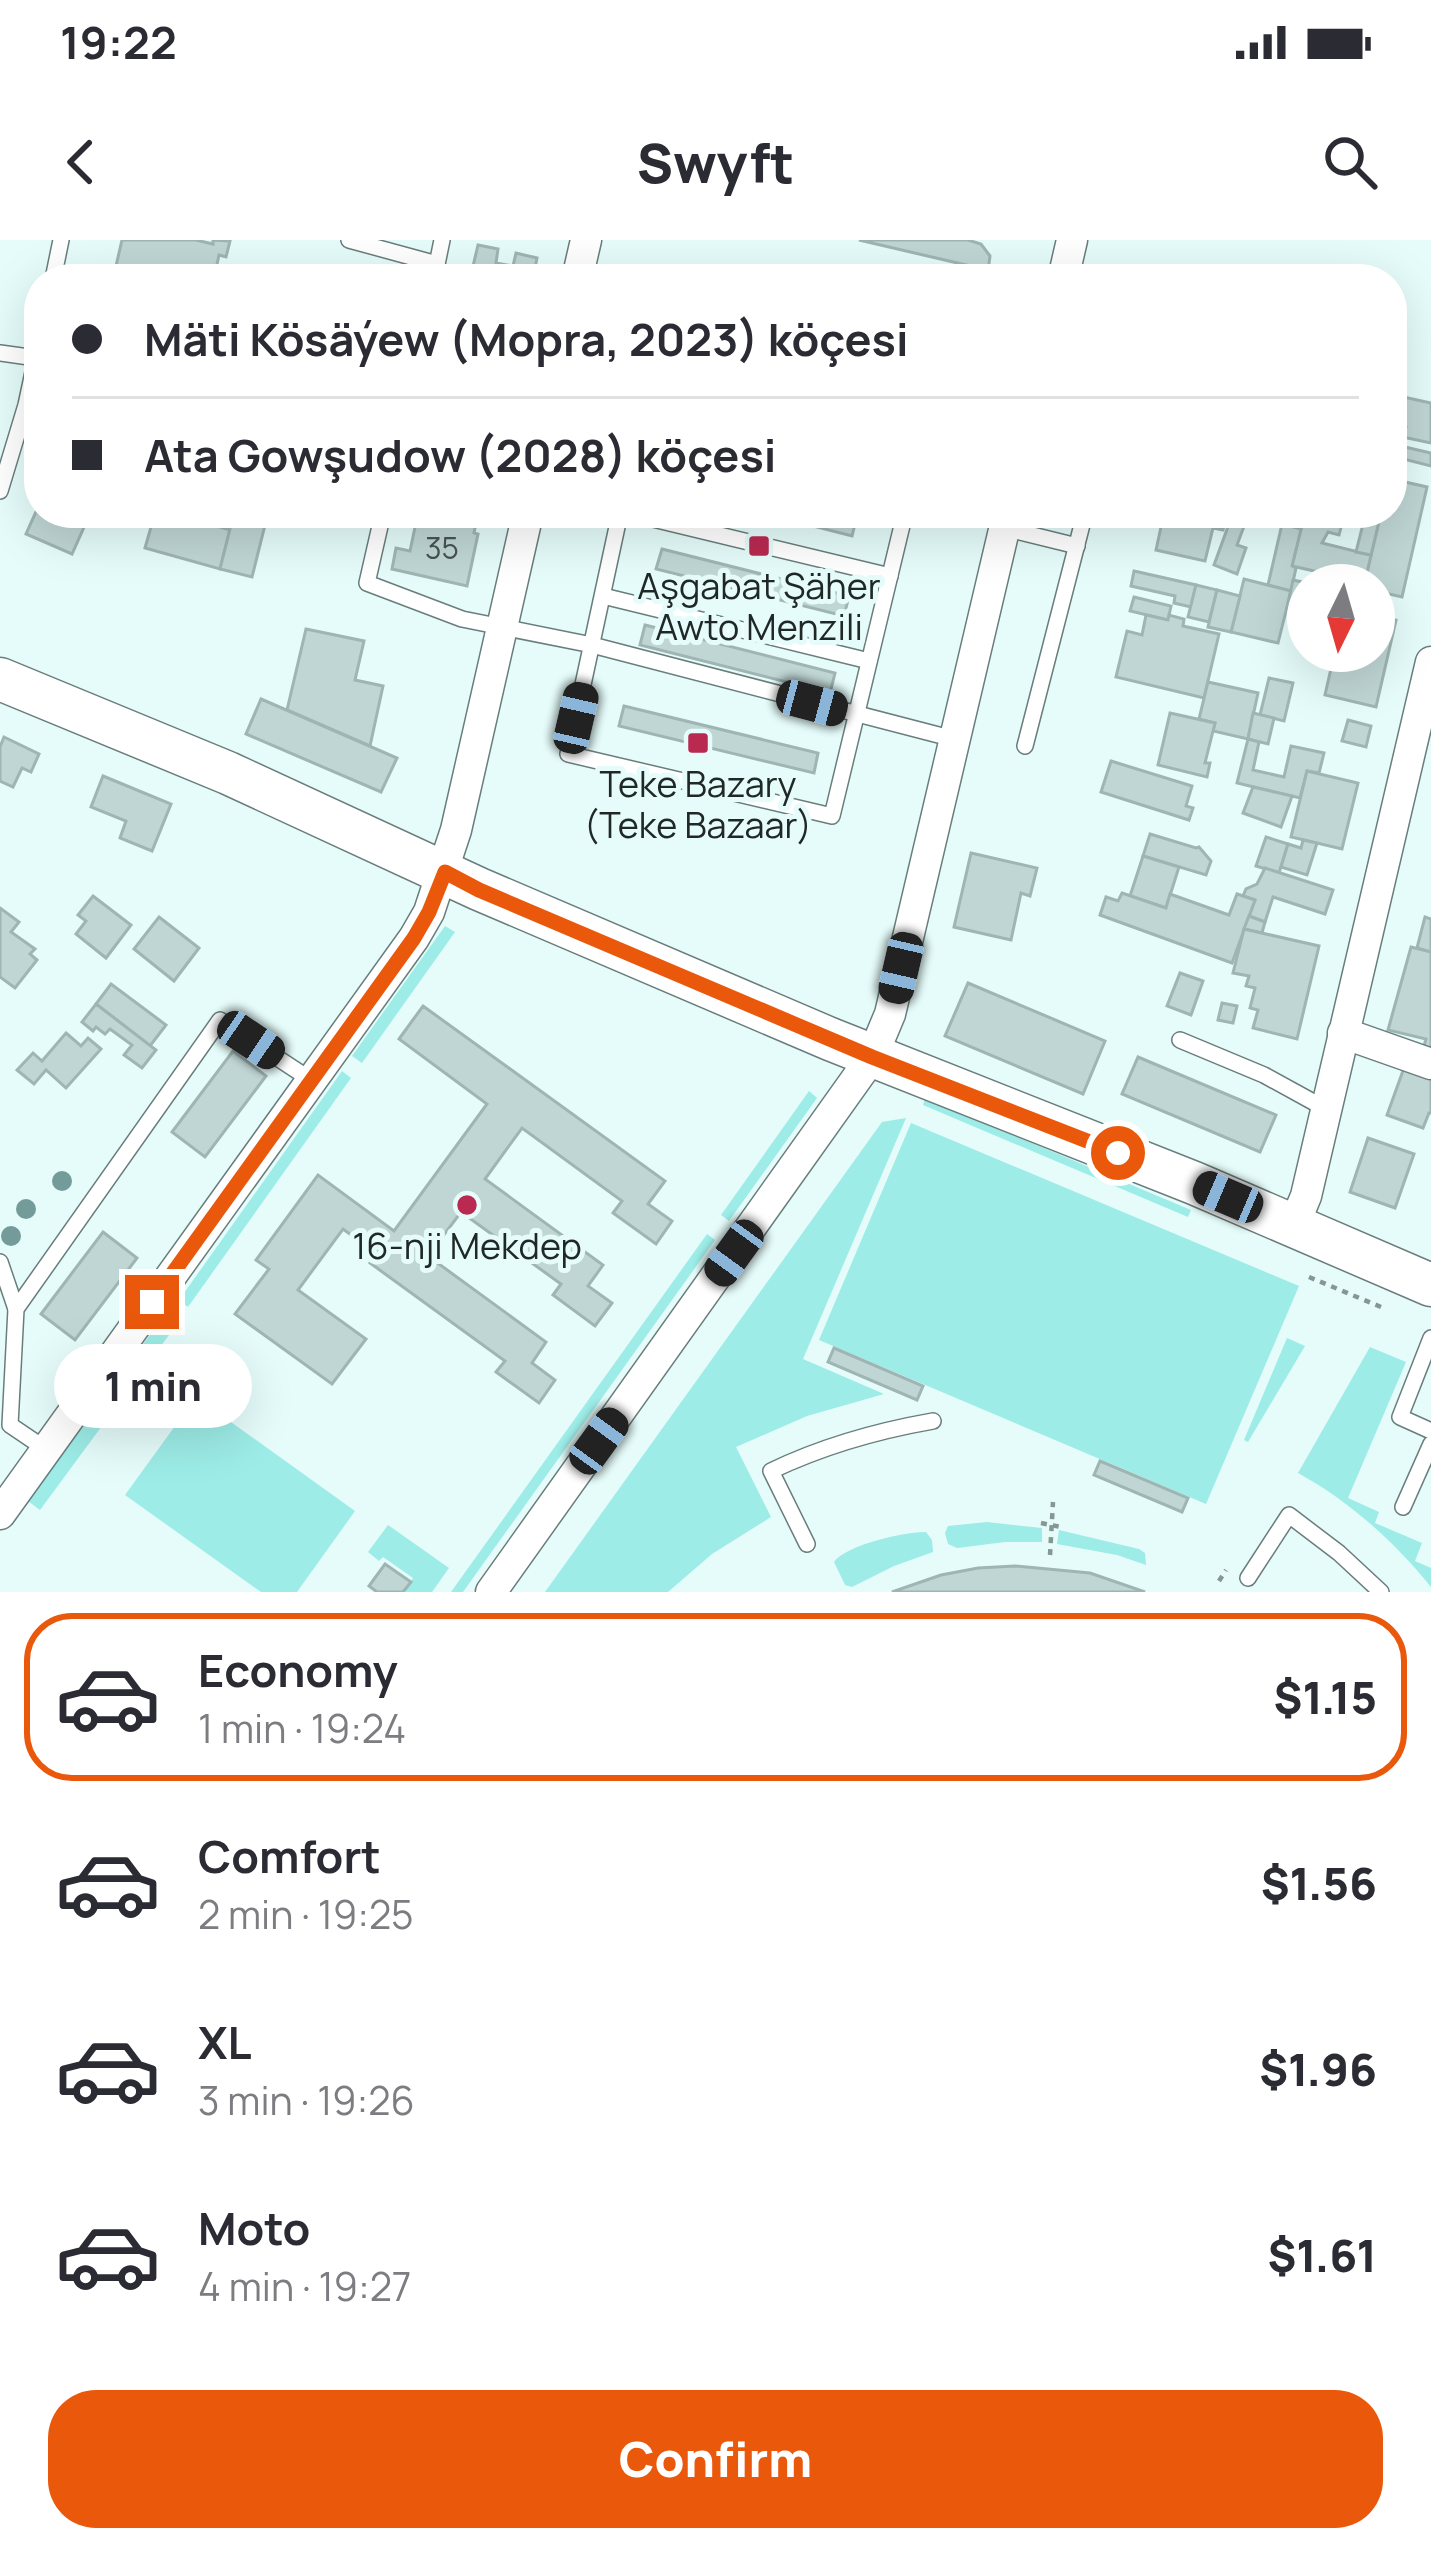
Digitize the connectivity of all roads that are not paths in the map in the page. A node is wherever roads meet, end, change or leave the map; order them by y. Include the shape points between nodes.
1 (349, 240) edge
2 (414, 264) edge
3 (24, 412) edge
4 (0, 491) edge
5 (380, 528) edge
6 (525, 528) edge
7 (620, 528) edge
8 (687, 528) edge
9 (901, 528) edge
10 (1004, 528) edge
11 (1028, 528) edge
12 (1081, 528) edge
13 (1077, 546) junction
14 (890, 576) junction
15 (603, 596) junction
16 (504, 626) junction
17 (592, 645) junction
18 (869, 661) junction
19 (1431, 662) edge
20 (3, 687) edge
21 (856, 715) junction
22 (954, 739) junction
23 (1025, 746) dead end
24 (445, 872) junction
25 (1343, 1033) junction
26 (1180, 1040) dead end
27 (872, 1057) junction
28 (1431, 1064) edge
29 (311, 1080) junction
30 (1327, 1109) junction
31 (1294, 1225) junction
32 (0, 1262) edge
33 (1431, 1285) edge
34 (16, 1309) junction
35 (1431, 1338) edge
36 (933, 1421) dead end
37 (5, 1425) edge
38 (1431, 1431) edge
39 (1431, 1444) edge
40 (47, 1450) junction
41 (1403, 1507) dead end
42 (0, 1514) edge
43 (807, 1544) dead end
44 (1248, 1578) dead end
45 (491, 1592) edge
46 (1381, 1592) edge

1 - 2 lane
3 - 4 lane
5 - 16 lane via 367,583 461,619
6 - 16 street
7 - 15 lane
8 - 14 lane
9 - 14 lane
10 - 22 street
11 - 13 lane
12 - 13 lane
13 - 23 lane
14 - 18 lane
15 - 17 lane
15 - 18 lane
16 - 17 lane
16 - 24 street
17 - 21 lane
17 - 21 lane via 568,754 832,816
18 - 21 lane
19 - 25 street
20 - 24 street via 228,773
21 - 22 lane
22 - 27 street via 890,1014
24 - 27 street
24 - 29 street via 414,938
25 - 28 street
25 - 30 street
26 - 30 lane
27 - 31 street
27 - 45 street
29 - 34 lane via 220,1020
29 - 40 street
30 - 31 street
31 - 33 street
32 - 34 lane
34 - 37 lane
35 - 38 lane via 1400,1418
36 - 43 lane via 862,1436 771,1471
37 - 40 lane
39 - 41 lane
40 - 42 street
44 - 46 lane via 1289,1515

